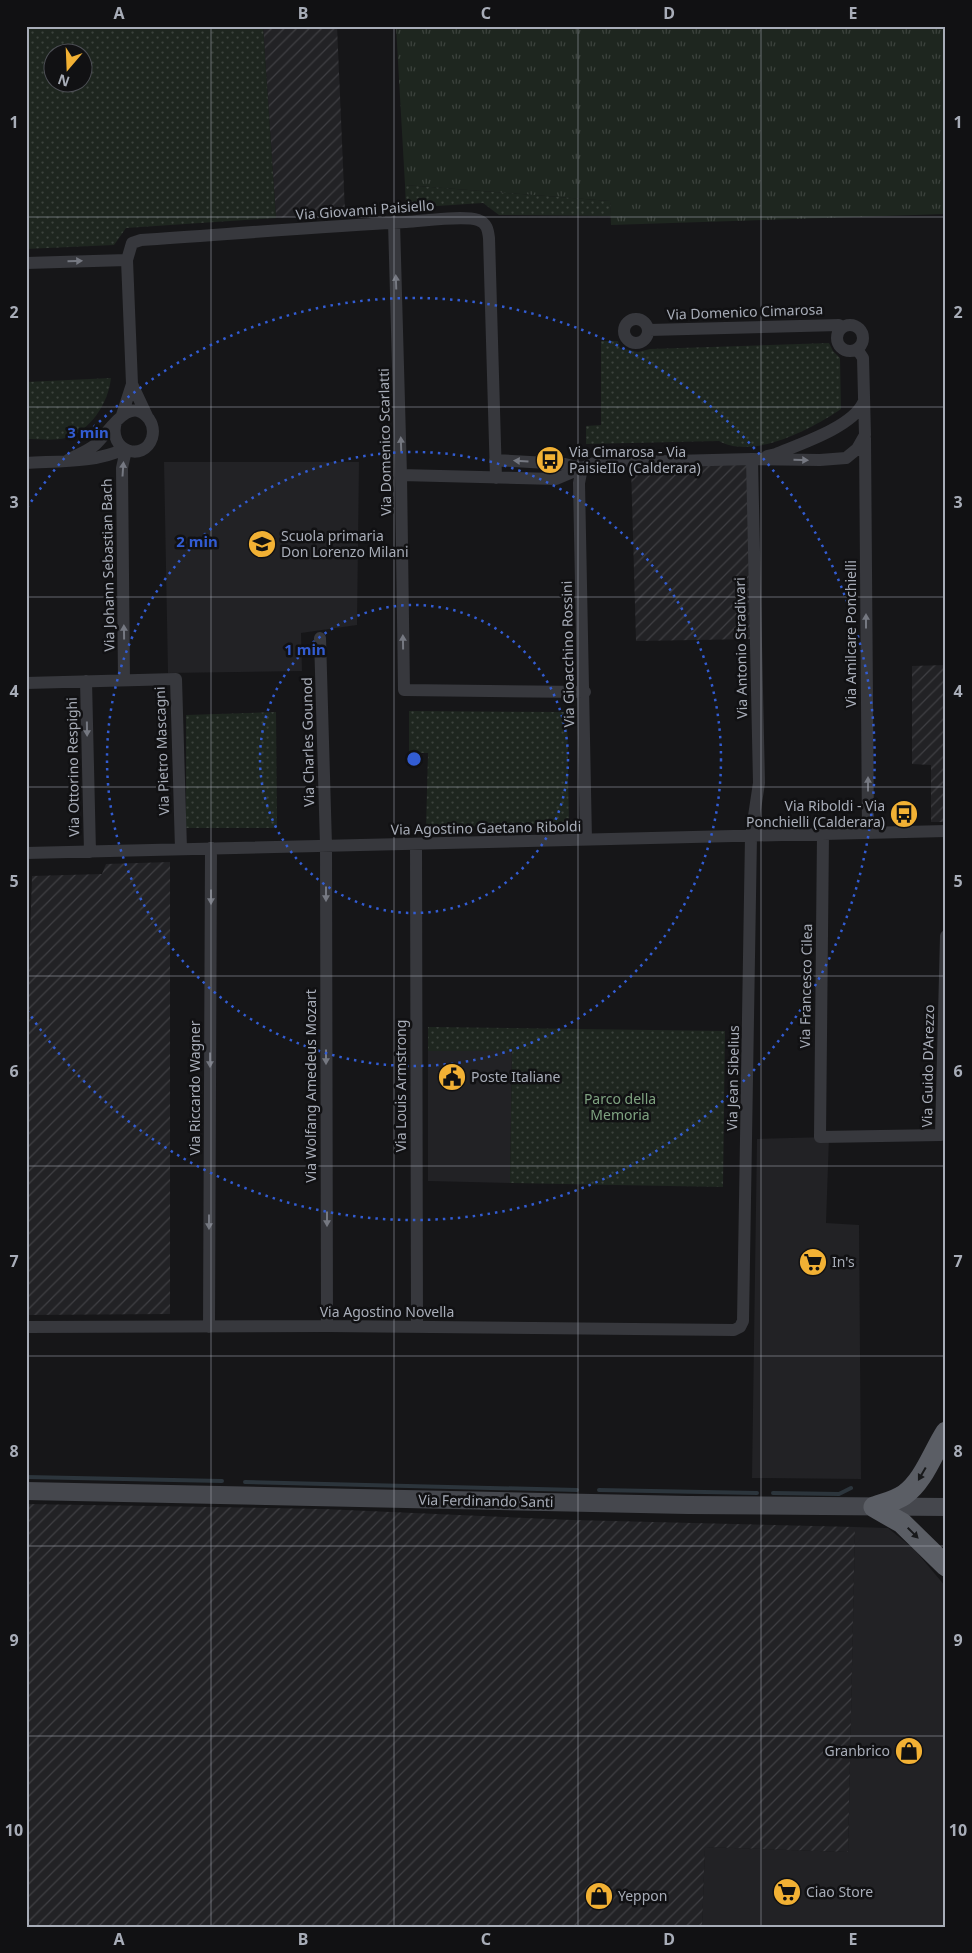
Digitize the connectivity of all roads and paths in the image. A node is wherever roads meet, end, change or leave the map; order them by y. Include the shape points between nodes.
1 (394, 222) junction
2 (127, 260) junction
3 (26, 263) edge
4 (648, 328) dead end
5 (843, 328) junction
6 (857, 349) junction
7 (132, 384) junction
8 (863, 403) junction
9 (147, 416) junction
10 (119, 418) junction
11 (865, 435) junction
12 (125, 449) junction
13 (752, 459) junction
14 (68, 460) junction
15 (495, 460) junction
16 (26, 463) edge
17 (582, 468) junction
18 (401, 475) junction
19 (496, 478) junction
20 (320, 638) dead end
21 (124, 680) junction
22 (86, 681) junction
23 (26, 683) edge
24 (585, 692) junction
25 (946, 831) edge
26 (868, 833) junction
27 (822, 834) junction
28 (751, 836) junction
29 (586, 840) junction
30 (416, 844) junction
31 (326, 845) junction
32 (211, 848) junction
33 (180, 849) junction
34 (90, 852) junction
35 (26, 853) edge
36 (946, 936) edge
37 (820, 1137) joint
38 (743, 1321) joint
39 (327, 1326) junction
40 (26, 1327) edge
41 (209, 1327) junction
42 (416, 1327) junction
43 (946, 1432) edge
44 (26, 1491) edge
45 (874, 1506) junction
46 (946, 1507) edge
47 (946, 1566) edge

1 - 2 street, Via Giovanni Paisiello via 141,240 132,243
1 - 15 street, Via Giovanni Paisiello via 470,219 478,220 488,229
18 -> 1 street, Via Domenico Scarlatti
3 -> 2 street
2 - 7 street
4 - 5 street, Via Domenico Cimarosa via 839,324
5 - 6 street, Via Domenico Cimarosa via 856,327 861,332 863,338
5 - 6 street via 837,339 839,345 844,350
6 - 8 street, Via Domenico Cimarosa via 863,358
7 - 9 street
7 - 10 street
8 - 11 street, Via Domenico Cimarosa
8 - 13 street via 859,411 829,431 776,454
9 - 10 street via 130,412
9 - 12 street via 153,431 148,446 133,452
10 - 12 street via 113,430 115,439
10 - 14 street via 96,444
13 -> 11 street via 846,458 857,449
26 -> 11 street, Via Amilcare Ponchielli
12 - 14 street via 114,454
21 -> 12 street, Via Johann Sebastian Bach via 122,468
13 - 17 street via 594,463
13 - 28 street, Via Antonio Stradivari via 760,783
14 - 16 street
17 -> 15 street
15 - 19 street, Via Giovanni Paisiello
17 - 19 street via 556,479
17 - 24 street, Via Gioacchino Rossini via 579,483
18 - 19 street
24 -> 18 street, Via Domenico Scarlatti via 404,690
20 - 31 street, Via Charles Gounod
21 - 22 street, Via Pietro Mascagni
21 - 33 street, Via Pietro Mascagni via 176,679
22 - 23 street, Via Pietro Mascagni
22 -> 34 street, Via Ottorino Respighi
24 - 29 street, Via Gioacchino Rossini
25 - 26 street, Via Agostino Gaetano Riboldi
26 - 27 street, Via Agostino Gaetano Riboldi
27 - 28 street, Via Agostino Gaetano Riboldi
27 - 37 street, Via Francesco Cilea
28 - 29 street, Via Agostino Gaetano Riboldi
28 - 38 street, Via Jean Sibelius
29 - 30 street, Via Agostino Gaetano Riboldi
30 - 31 street, Via Agostino Gaetano Riboldi
30 - 42 street, Via Louis Armstrong
31 - 32 street, Via Agostino Gaetano Riboldi
31 -> 39 street, Via Wolfang Amedeus Mozart
32 - 33 street, Via Agostino Gaetano Riboldi
32 -> 41 street, Via Riccardo Wagner
33 - 34 street, Via Agostino Gaetano Riboldi
34 - 35 street, Via Agostino Gaetano Riboldi
36 - 37 street, Via Guido D'Arezzo via 941,1135
38 - 42 street, Via Agostino Novella via 734,1330
39 - 41 street, Via Agostino Novella
39 - 42 street, Via Agostino Novella
40 - 41 street, Via Agostino Novella
43 -> 45 highway via 911,1489 895,1500
44 - 45 main road, Via Ferdinando Santi
45 - 46 main road, Via Ferdinando Santi
45 -> 47 highway via 902,1524

